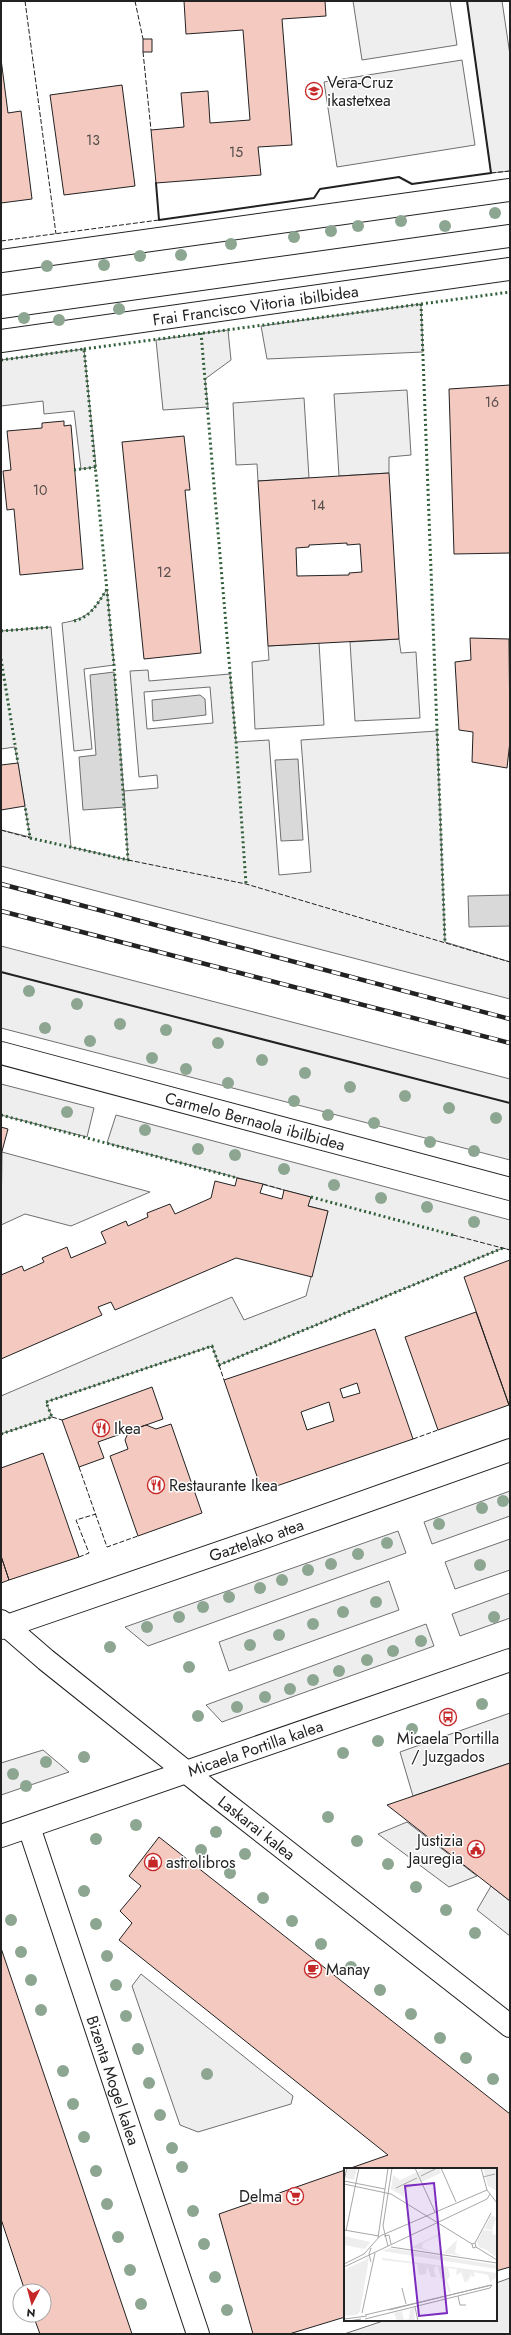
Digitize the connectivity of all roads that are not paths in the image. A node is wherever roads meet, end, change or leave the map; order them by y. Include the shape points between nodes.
1 (510, 190) edge
2 (510, 236) edge
3 (1, 261) edge
4 (510, 269) edge
5 (1, 307) edge
6 (1, 341) edge
7 (1, 1053) edge
8 (510, 1189) edge
9 (510, 1450) edge
10 (3, 1625) edge
11 (510, 1660) edge
12 (188, 1773) junction
13 (29, 1827) junction
14 (1, 1836) edge
15 (510, 2026) edge
16 (198, 2334) edge

1 - 3 street
2 - 5 street, Frai Francisco Vitoria ibilbidea
4 - 6 street, Frai Francisco Vitoria ibilbidea
7 - 8 street, Carmelo Bernaola ibilbidea
9 - 10 street, Gaztelako atea via 266,1537
10 - 12 street, Laskarai kalea
11 - 12 street, Micaela Portilla kalea
12 - 13 street, Micaela Portilla kalea
12 - 15 street, Laskarai kalea
13 - 14 street, Micaela Portilla kalea
13 - 16 street, Bizenta Mogel kalea

